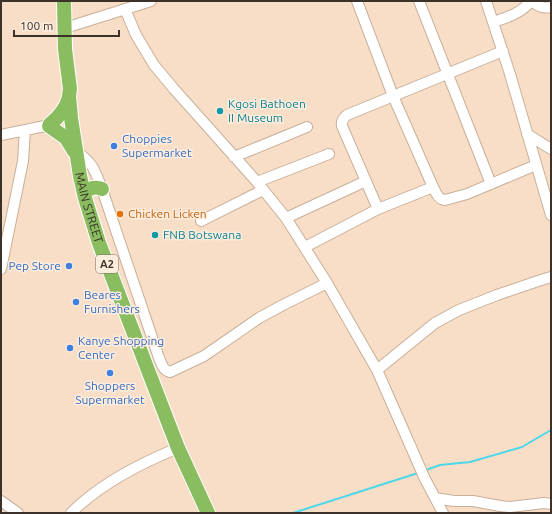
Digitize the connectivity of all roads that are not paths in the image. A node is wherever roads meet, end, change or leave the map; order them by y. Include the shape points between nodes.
1 (64, 1) edge
2 (151, 1) edge
3 (357, 1) edge
4 (419, 1) edge
5 (486, 1) edge
6 (531, 1) edge
7 (551, 7) edge
8 (125, 9) junction
9 (493, 22) junction
10 (65, 28) junction
11 (503, 51) junction
12 (447, 74) junction
13 (69, 96) junction
14 (393, 96) junction
15 (72, 123) junction
16 (48, 125) junction
17 (307, 127) dead end
18 (25, 130) junction
19 (527, 134) junction
20 (1, 135) edge
21 (551, 149) edge
22 (329, 154) dead end
23 (77, 155) junction
24 (234, 157) junction
25 (536, 165) junction
26 (366, 181) junction
27 (491, 184) junction
28 (260, 186) junction
29 (434, 187) junction
30 (102, 189) junction
31 (84, 192) junction
32 (378, 209) junction
33 (551, 215) edge
34 (286, 218) junction
35 (201, 221) dead end
36 (305, 247) junction
37 (1, 269) edge
38 (551, 277) edge
39 (327, 283) junction
40 (377, 370) junction
41 (178, 448) junction
42 (436, 498) junction
43 (1, 501) edge
44 (551, 504) edge
45 (18, 513) edge
46 (71, 513) edge
47 (208, 513) edge
48 (443, 513) edge

1 - 10 highway, MAIN STREET / A2
2 - 8 street
3 - 14 street
4 - 12 street
5 - 9 street
6 - 7 street via 544,8
6 - 9 street via 518,13
8 - 10 street
8 - 24 street via 136,35 154,65
9 - 11 street
10 - 13 highway, MAIN STREET / A2
11 - 12 street
11 - 19 street
12 - 14 street
12 - 27 street
13 - 15 highway, MAIN STREET / A2
13 - 16 highway via 66,107
14 - 26 street via 347,115 341,123
14 - 29 street
15 - 16 street via 61,128
15 - 23 highway, MAIN STREET / A2
16 - 18 street
16 - 23 highway via 66,138
17 - 24 street
18 - 20 street
18 - 37 street via 23,161
19 - 21 street
19 - 25 street
22 - 28 street
23 - 30 street via 86,159 94,168
23 - 31 highway, MAIN STREET / A2
24 - 28 street
25 - 27 street
25 - 33 street
26 - 32 street
26 - 34 street
27 - 29 street via 445,200 439,198
28 - 34 street
28 - 35 street
29 - 32 street
30 - 31 highway via 92,188
30 - 39 street via 159,358 166,371 170,372 204,356 259,318
31 - 41 highway, MAIN STREET / A2 via 99,243
32 - 36 street
34 - 36 street
36 - 39 street
38 - 40 street via 459,310 435,323
39 - 40 street
40 - 42 street
41 - 46 street via 113,481 87,498
41 - 47 highway, MAIN STREET / A2
42 - 44 street via 510,507
42 - 48 street
43 - 45 street

